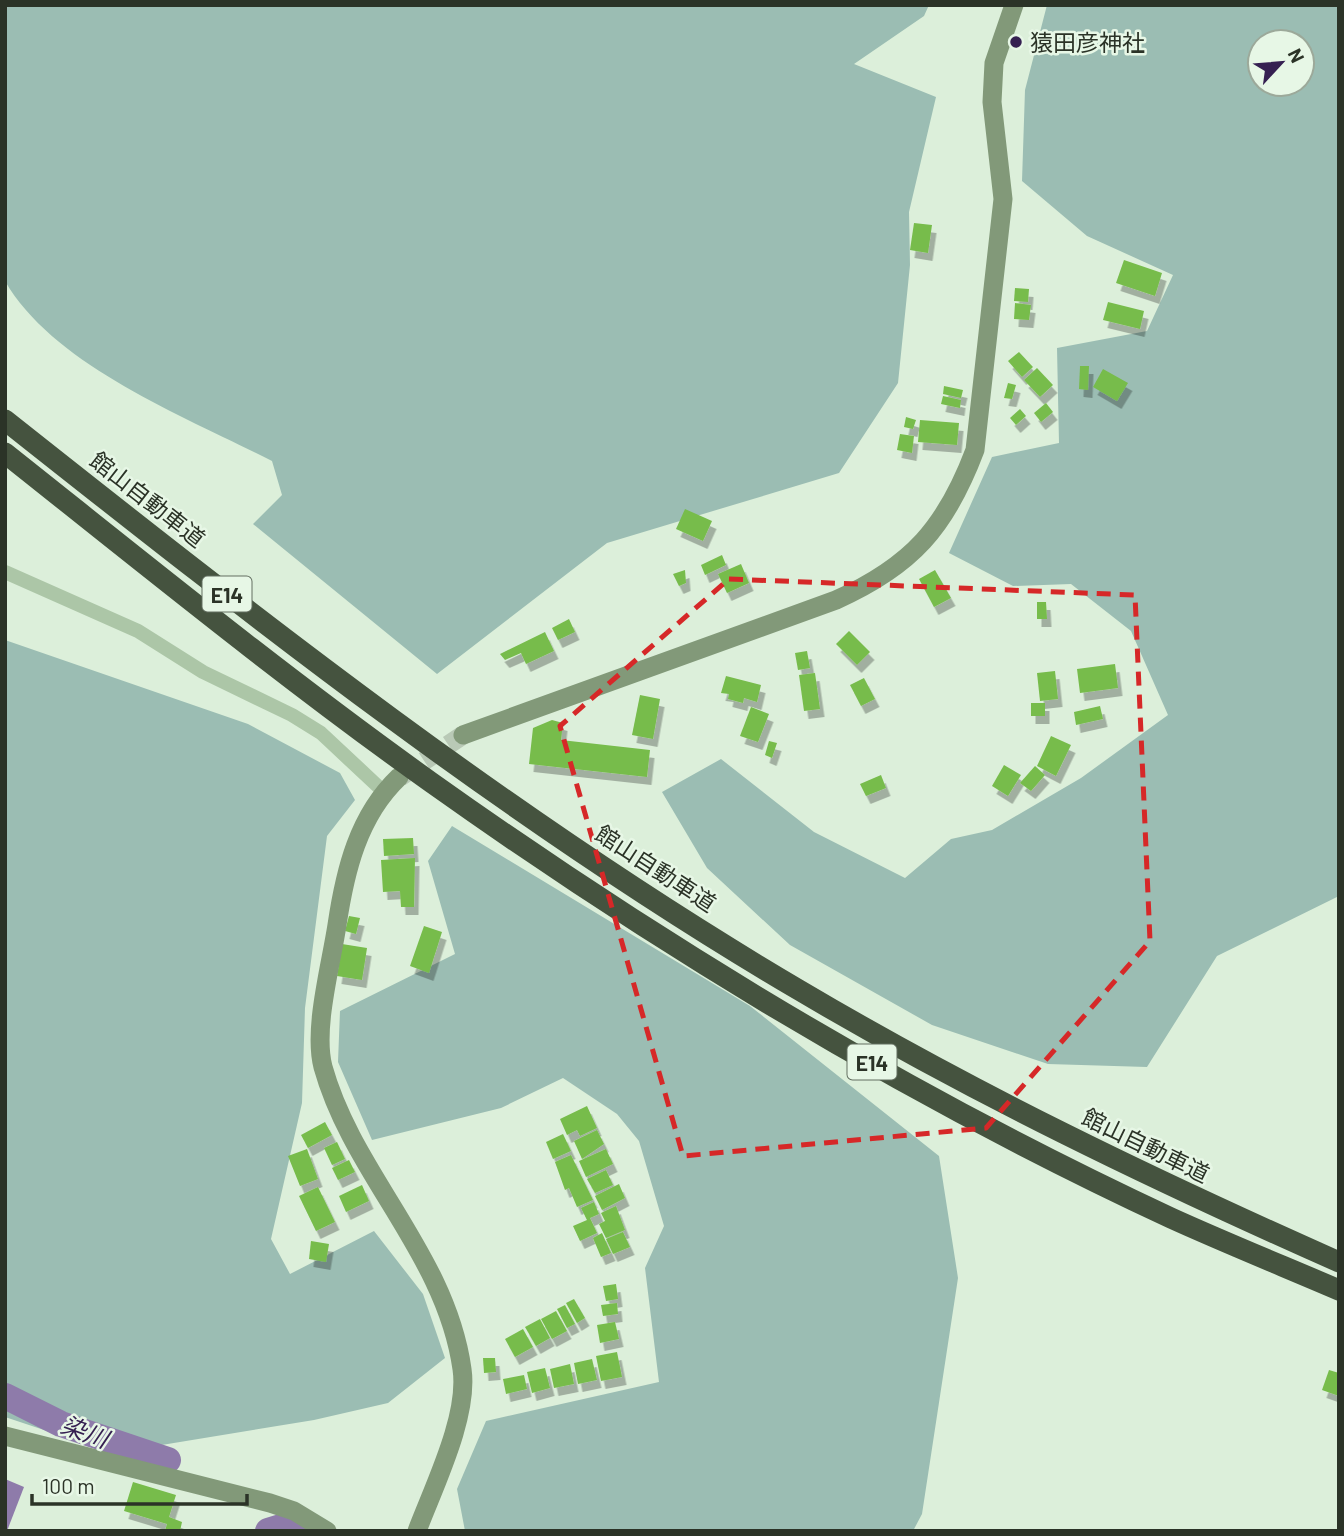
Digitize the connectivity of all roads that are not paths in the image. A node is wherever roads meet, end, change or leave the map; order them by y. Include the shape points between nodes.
1 (1014, 5) edge
2 (5, 419) edge
3 (5, 453) edge
4 (5, 572) edge
5 (463, 734) tunnel mouth
6 (399, 777) tunnel mouth
7 (384, 792) junction
8 (1339, 1262) edge
9 (1339, 1290) edge
10 (5, 1436) edge
11 (327, 1531) edge
12 (417, 1531) edge

1 - 5 street via 994,63 992,102 1003,199 975,450 962,484 920,548 888,574 836,600
2 - 8 highway, 館山自動車道 / E14 via 300,650 452,763 634,887 797,989 924,1061 1184,1193
3 - 9 highway, E14 via 433,784 610,903 915,1087 1171,1217
4 - 7 street via 138,631 203,672 292,715 321,733
6 - 7 street
7 - 12 street via 359,833 341,896 321,1035 323,1065 341,1112 450,1312 463,1371 462,1403
10 - 11 street via 270,1503

